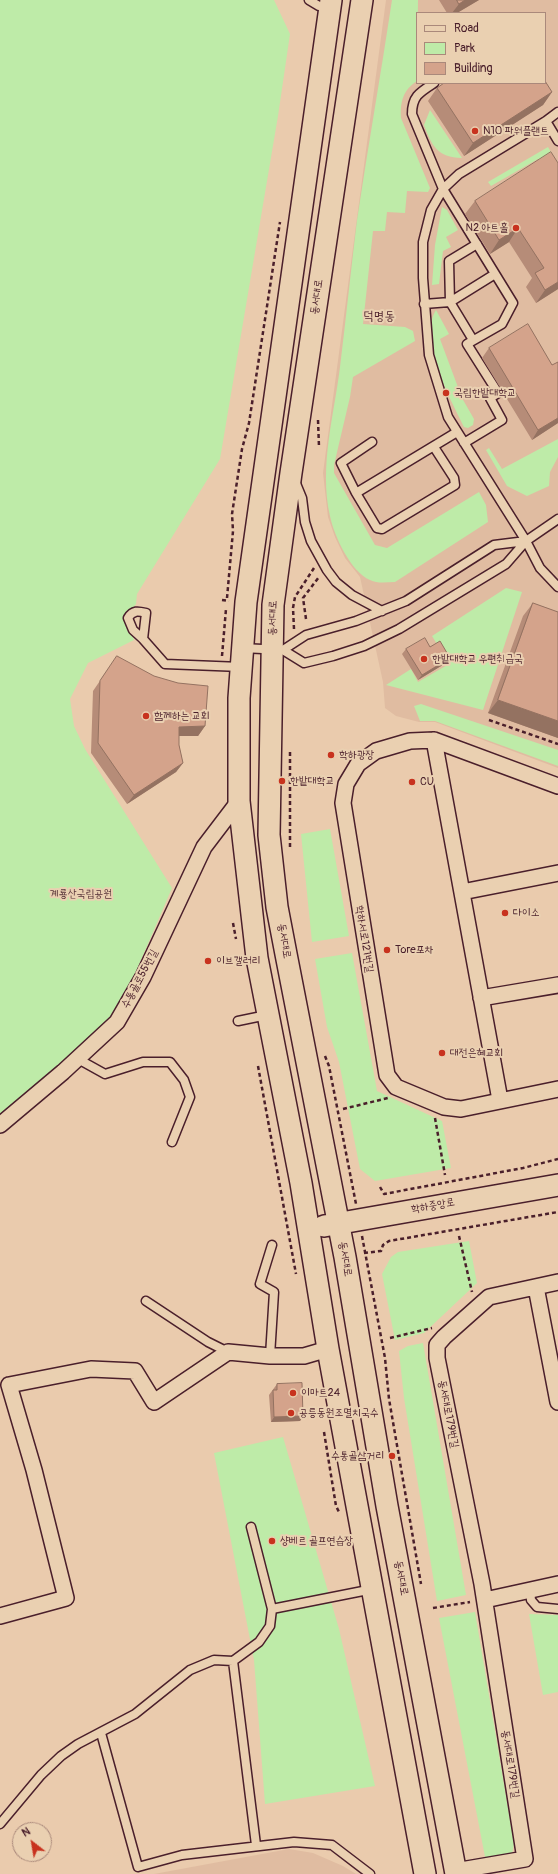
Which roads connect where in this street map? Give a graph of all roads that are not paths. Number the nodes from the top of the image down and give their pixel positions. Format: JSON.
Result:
{"nodes":[{"id":1,"x":309,"y":0,"type":"edge"},
{"id":2,"x":362,"y":0,"type":"edge"},
{"id":3,"x":330,"y":4,"type":"edge"},
{"id":4,"x":432,"y":84,"type":"edge"},
{"id":5,"x":558,"y":112,"type":"edge"},
{"id":6,"x":546,"y":121,"type":"junction"},
{"id":7,"x":558,"y":141,"type":"edge"},
{"id":8,"x":443,"y":189,"type":"junction"},
{"id":9,"x":477,"y":244,"type":"junction"},
{"id":10,"x":495,"y":274,"type":"junction"},
{"id":11,"x":450,"y":302,"type":"junction"},
{"id":12,"x":424,"y":304,"type":"junction"},
{"id":13,"x":474,"y":340,"type":"junction"},
{"id":14,"x":458,"y":432,"type":"junction"},
{"id":15,"x":372,"y":442,"type":"dead end"},
{"id":16,"x":464,"y":443,"type":"junction"},
{"id":17,"x":434,"y":447,"type":"junction"},
{"id":18,"x":291,"y":472,"type":"junction"},
{"id":19,"x":356,"y":493,"type":"junction"},
{"id":20,"x":558,"y":519,"type":"edge"},
{"id":21,"x":526,"y":541,"type":"junction"},
{"id":22,"x":558,"y":587,"type":"edge"},
{"id":23,"x":382,"y":611,"type":"junction"},
{"id":24,"x":143,"y":639,"type":"dead end"},
{"id":25,"x":278,"y":650,"type":"junction"},
{"id":26,"x":242,"y":658,"type":"junction"},
{"id":27,"x":434,"y":740,"type":"junction"},
{"id":28,"x":558,"y":786,"type":"edge"},
{"id":29,"x":239,"y":801,"type":"junction"},
{"id":30,"x":558,"y":874,"type":"edge"},
{"id":31,"x":462,"y":892,"type":"junction"},
{"id":32,"x":558,"y":985,"type":"edge"},
{"id":33,"x":481,"y":998,"type":"junction"},
{"id":34,"x":268,"y":1014,"type":"junction"},
{"id":35,"x":238,"y":1021,"type":"dead end"},
{"id":36,"x":78,"y":1059,"type":"junction"},
{"id":37,"x":558,"y":1089,"type":"edge"},
{"id":38,"x":500,"y":1100,"type":"junction"},
{"id":39,"x":0,"y":1125,"type":"edge"},
{"id":40,"x":172,"y":1142,"type":"dead end"},
{"id":41,"x":558,"y":1185,"type":"edge"},
{"id":42,"x":338,"y":1223,"type":"junction"},
{"id":43,"x":308,"y":1229,"type":"junction"},
{"id":44,"x":272,"y":1245,"type":"dead end"},
{"id":45,"x":558,"y":1282,"type":"edge"},
{"id":46,"x":536,"y":1287,"type":"junction"},
{"id":47,"x":146,"y":1301,"type":"dead end"},
{"id":48,"x":328,"y":1349,"type":"junction"},
{"id":49,"x":228,"y":1352,"type":"junction"},
{"id":50,"x":270,"y":1356,"type":"junction"},
{"id":51,"x":557,"y":1395,"type":"edge"},
{"id":52,"x":251,"y":1527,"type":"dead end"},
{"id":53,"x":558,"y":1584,"type":"edge"},
{"id":54,"x":373,"y":1589,"type":"junction"},
{"id":55,"x":530,"y":1591,"type":"junction"},
{"id":56,"x":478,"y":1601,"type":"junction"},
{"id":57,"x":558,"y":1609,"type":"edge"},
{"id":58,"x":272,"y":1610,"type":"junction"},
{"id":59,"x":0,"y":1616,"type":"edge"},
{"id":60,"x":233,"y":1661,"type":"junction"},
{"id":61,"x":101,"y":1734,"type":"junction"},
{"id":62,"x":0,"y":1824,"type":"edge"},
{"id":63,"x":256,"y":1845,"type":"junction"},
{"id":64,"x":455,"y":1872,"type":"edge"},
{"id":65,"x":370,"y":1874,"type":"edge"},
{"id":66,"x":426,"y":1874,"type":"edge"}],
"edges":[{"from":1,"to":3,"type":"lane"},
{"from":2,"to":18,"type":"street","name":"동서대로"},
{"from":3,"to":26,"type":"street"},
{"from":4,"to":8,"type":"lane"},
{"from":5,"to":6,"type":"lane"},
{"from":6,"to":7,"type":"lane"},
{"from":6,"to":8,"type":"lane"},
{"from":8,"to":9,"type":"lane"},
{"from":8,"to":12,"type":"lane"},
{"from":9,"to":10,"type":"lane"},
{"from":9,"to":11,"type":"lane"},
{"from":10,"to":11,"type":"lane"},
{"from":10,"to":13,"type":"lane"},
{"from":11,"to":12,"type":"lane"},
{"from":11,"to":13,"type":"lane"},
{"from":12,"to":14,"type":"lane"},
{"from":13,"to":16,"type":"lane"},
{"from":14,"to":16,"type":"lane"},
{"from":14,"to":17,"type":"lane"},
{"from":15,"to":19,"type":"lane"},
{"from":16,"to":21,"type":"lane"},
{"from":17,"to":19,"type":"lane"},
{"from":17,"to":19,"type":"lane"},
{"from":18,"to":23,"type":"lane"},
{"from":18,"to":25,"type":"street","name":"동서대로"},
{"from":20,"to":21,"type":"lane"},
{"from":21,"to":22,"type":"lane"},
{"from":21,"to":23,"type":"lane"},
{"from":21,"to":25,"type":"lane"},
{"from":23,"to":25,"type":"lane"},
{"from":24,"to":26,"type":"lane"},
{"from":25,"to":26,"type":"lane"},
{"from":25,"to":42,"type":"street","name":"동서대로"},
{"from":26,"to":29,"type":"street"},
{"from":27,"to":28,"type":"street","name":"학하서로121번길"},
{"from":27,"to":31,"type":"street"},
{"from":27,"to":38,"type":"street","name":"학하서로121번길"},
{"from":29,"to":34,"type":"street"},
{"from":29,"to":36,"type":"street","name":"수통골로55번길"},
{"from":30,"to":31,"type":"street"},
{"from":31,"to":33,"type":"street"},
{"from":32,"to":33,"type":"street"},
{"from":33,"to":38,"type":"street"},
{"from":34,"to":35,"type":"lane"},
{"from":34,"to":43,"type":"street"},
{"from":36,"to":39,"type":"street","name":"수통골로55번길"},
{"from":36,"to":40,"type":"lane"},
{"from":37,"to":38,"type":"street","name":"학하서로121번길"},
{"from":41,"to":42,"type":"street","name":"학하중앙로"},
{"from":42,"to":43,"type":"street","name":"학하중앙로"},
{"from":42,"to":64,"type":"street","name":"동서대로"},
{"from":43,"to":48,"type":"street"},
{"from":44,"to":50,"type":"lane"},
{"from":45,"to":46,"type":"street","name":"동서대로179번길"},
{"from":46,"to":51,"type":"street"},
{"from":46,"to":56,"type":"street","name":"동서대로179번길"},
{"from":47,"to":49,"type":"lane"},
{"from":48,"to":50,"type":"street"},
{"from":48,"to":54,"type":"street"},
{"from":49,"to":50,"type":"street"},
{"from":49,"to":59,"type":"street"},
{"from":52,"to":58,"type":"lane"},
{"from":53,"to":55,"type":"street"},
{"from":54,"to":58,"type":"lane"},
{"from":54,"to":66,"type":"street"},
{"from":55,"to":56,"type":"street"},
{"from":55,"to":57,"type":"lane"},
{"from":56,"to":64,"type":"street","name":"동서대로179번길"},
{"from":58,"to":60,"type":"lane"},
{"from":60,"to":61,"type":"lane"},
{"from":60,"to":63,"type":"lane"},
{"from":61,"to":62,"type":"lane"},
{"from":61,"to":63,"type":"lane"},
{"from":63,"to":65,"type":"lane"}]}
